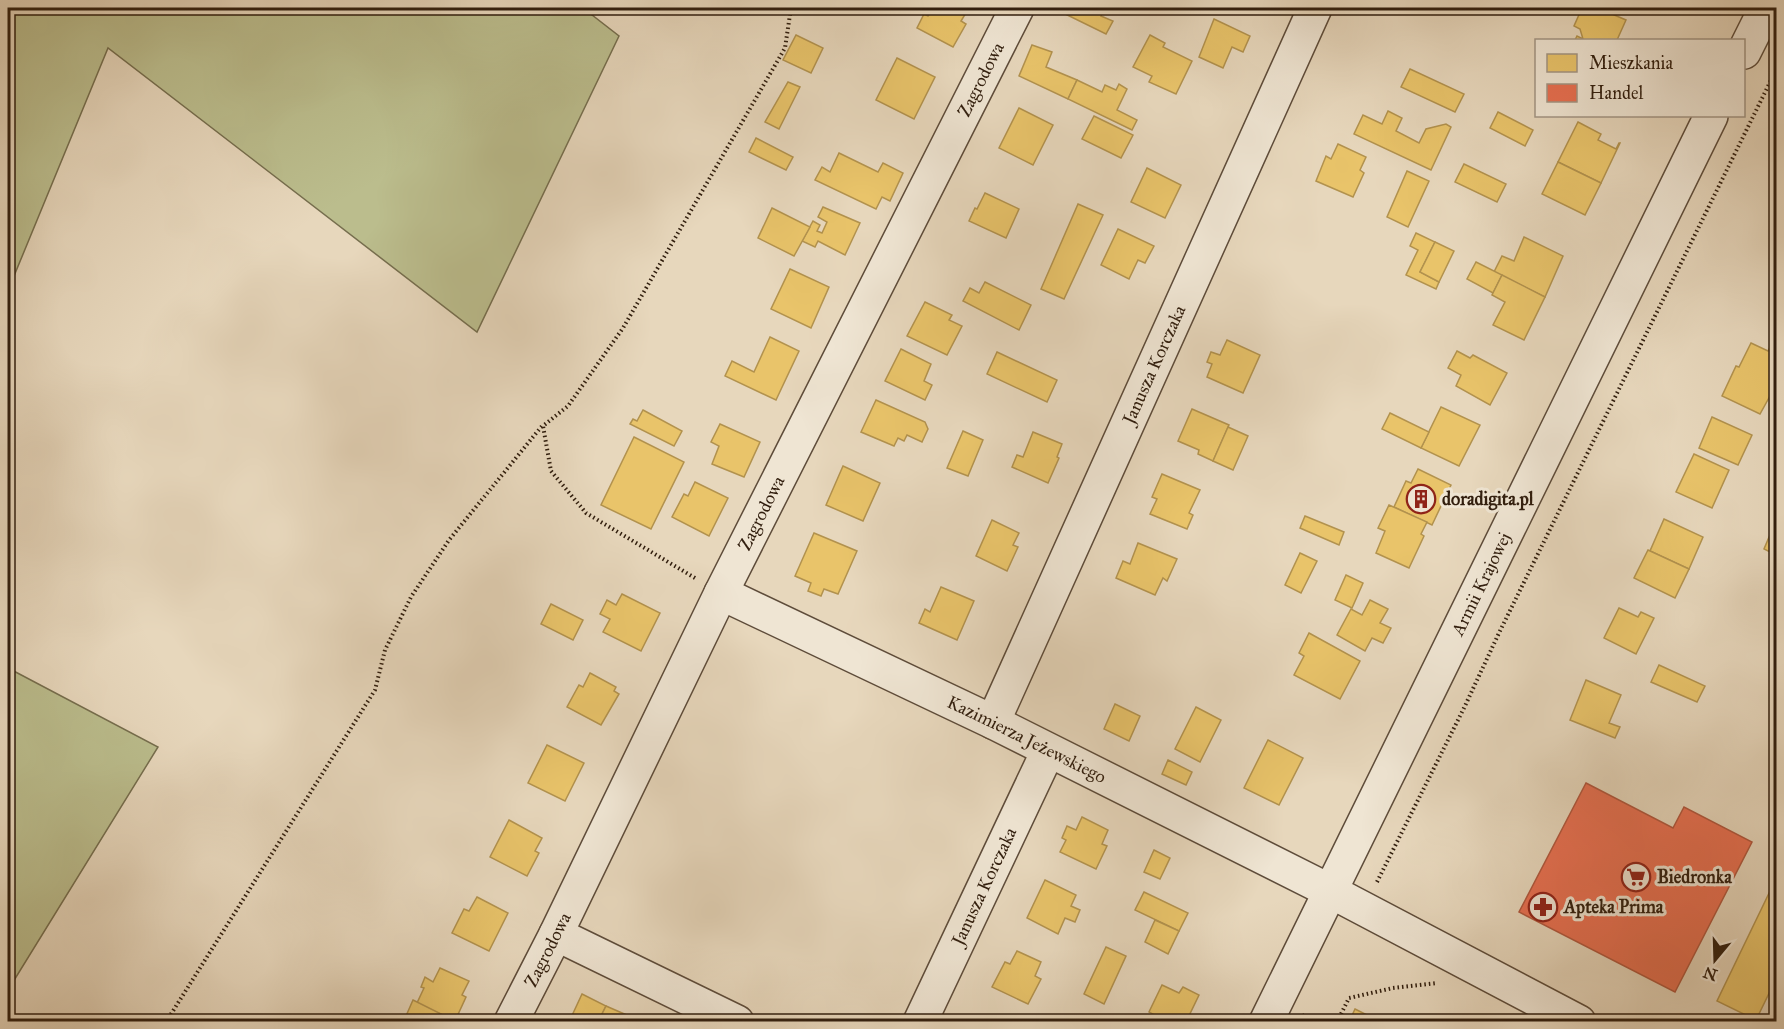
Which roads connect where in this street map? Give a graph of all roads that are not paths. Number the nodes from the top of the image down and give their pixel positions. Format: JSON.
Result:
{"nodes":[{"id":1,"x":1017,"y":8,"type":"edge"},
{"id":2,"x":1315,"y":8,"type":"edge"},
{"id":3,"x":1768,"y":14,"type":"edge"},
{"id":4,"x":1745,"y":49,"type":"edge"},
{"id":5,"x":1712,"y":117,"type":"edge"},
{"id":6,"x":721,"y":593,"type":"junction"},
{"id":7,"x":993,"y":722,"type":"junction"},
{"id":8,"x":1048,"y":751,"type":"junction"},
{"id":9,"x":1330,"y":891,"type":"junction"},
{"id":10,"x":556,"y":934,"type":"junction"},
{"id":11,"x":511,"y":1022,"type":"edge"},
{"id":12,"x":737,"y":1022,"type":"edge"},
{"id":13,"x":920,"y":1022,"type":"edge"},
{"id":14,"x":1266,"y":1022,"type":"edge"},
{"id":15,"x":1579,"y":1022,"type":"edge"}],
"edges":[{"from":1,"to":6,"type":"street","name":"Zagrodowa"},
{"from":2,"to":7,"type":"street","name":"Janusza Korczaka"},
{"from":3,"to":4,"type":"street"},
{"from":5,"to":9,"type":"street","name":"Armii Krajowej"},
{"from":6,"to":7,"type":"street","name":"Kazimierza Jeżewskiego"},
{"from":6,"to":10,"type":"street","name":"Zagrodowa"},
{"from":7,"to":8,"type":"street","name":"Kazimierza Jeżewskiego"},
{"from":8,"to":9,"type":"street","name":"Kazimierza Jeżewskiego"},
{"from":8,"to":13,"type":"street","name":"Janusza Korczaka"},
{"from":9,"to":14,"type":"street","name":"Armii Krajowej"},
{"from":9,"to":15,"type":"street","name":"Kazimierza Jeżewskiego"},
{"from":10,"to":11,"type":"street","name":"Zagrodowa"},
{"from":10,"to":12,"type":"street"}]}
